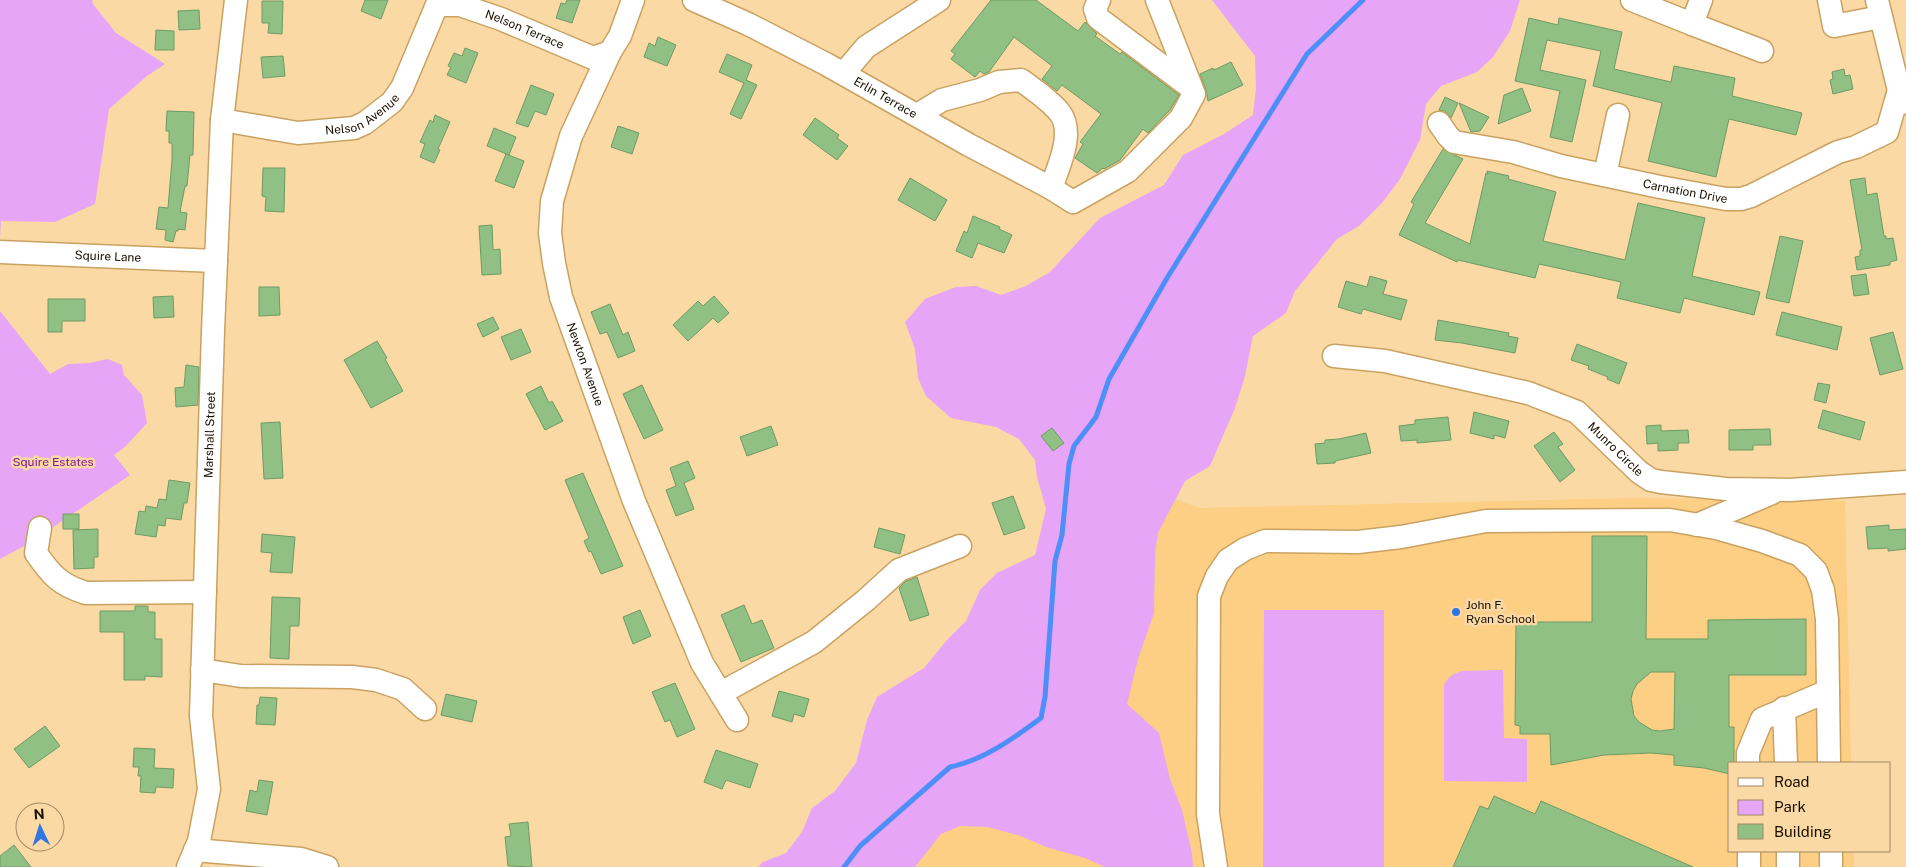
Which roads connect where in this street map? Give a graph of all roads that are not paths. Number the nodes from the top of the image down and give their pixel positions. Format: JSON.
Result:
{"nodes":[{"id":1,"x":236,"y":0,"type":"edge"},
{"id":2,"x":633,"y":0,"type":"edge"},
{"id":3,"x":694,"y":0,"type":"edge"},
{"id":4,"x":939,"y":0,"type":"edge"},
{"id":5,"x":1099,"y":0,"type":"edge"},
{"id":6,"x":1156,"y":0,"type":"edge"},
{"id":7,"x":1632,"y":0,"type":"edge"},
{"id":8,"x":1701,"y":0,"type":"edge"},
{"id":9,"x":1829,"y":0,"type":"edge"},
{"id":10,"x":438,"y":3,"type":"edge"},
{"id":11,"x":1879,"y":9,"type":"edge"},
{"id":12,"x":1692,"y":24,"type":"junction"},
{"id":13,"x":1762,"y":51,"type":"dead end"},
{"id":14,"x":610,"y":52,"type":"junction"},
{"id":15,"x":844,"y":74,"type":"junction"},
{"id":16,"x":1190,"y":87,"type":"junction"},
{"id":17,"x":1902,"y":91,"type":"edge"},
{"id":18,"x":919,"y":114,"type":"junction"},
{"id":19,"x":1618,"y":114,"type":"dead end"},
{"id":20,"x":1906,"y":119,"type":"edge"},
{"id":21,"x":222,"y":120,"type":"junction"},
{"id":22,"x":1439,"y":124,"type":"dead end"},
{"id":23,"x":1605,"y":175,"type":"junction"},
{"id":24,"x":1051,"y":188,"type":"junction"},
{"id":25,"x":0,"y":252,"type":"edge"},
{"id":26,"x":216,"y":261,"type":"junction"},
{"id":27,"x":1334,"y":356,"type":"dead end"},
{"id":28,"x":1906,"y":482,"type":"edge"},
{"id":29,"x":1781,"y":490,"type":"junction"},
{"id":30,"x":1697,"y":525,"type":"junction"},
{"id":31,"x":40,"y":528,"type":"dead end"},
{"id":32,"x":960,"y":546,"type":"dead end"},
{"id":33,"x":205,"y":592,"type":"junction"},
{"id":34,"x":202,"y":670,"type":"junction"},
{"id":35,"x":1828,"y":691,"type":"junction"},
{"id":36,"x":721,"y":693,"type":"junction"},
{"id":37,"x":1784,"y":708,"type":"junction"},
{"id":38,"x":425,"y":709,"type":"dead end"},
{"id":39,"x":736,"y":720,"type":"dead end"},
{"id":40,"x":1748,"y":762,"type":"edge"},
{"id":41,"x":1786,"y":762,"type":"edge"},
{"id":42,"x":1829,"y":762,"type":"edge"},
{"id":43,"x":1749,"y":852,"type":"edge"},
{"id":44,"x":1788,"y":852,"type":"edge"},
{"id":45,"x":1830,"y":852,"type":"edge"},
{"id":46,"x":191,"y":858,"type":"edge"},
{"id":47,"x":327,"y":867,"type":"edge"},
{"id":48,"x":1216,"y":867,"type":"edge"},
{"id":49,"x":1749,"y":867,"type":"edge"},
{"id":50,"x":1788,"y":867,"type":"edge"},
{"id":51,"x":1831,"y":867,"type":"edge"}],
"edges":[{"from":1,"to":21,"type":"street","name":"Marshall Street"},
{"from":2,"to":14,"type":"street","name":"Newton Avenue"},
{"from":3,"to":15,"type":"street","name":"Erlin Terrace"},
{"from":4,"to":15,"type":"street"},
{"from":5,"to":16,"type":"street"},
{"from":6,"to":16,"type":"street"},
{"from":7,"to":12,"type":"street"},
{"from":8,"to":12,"type":"street"},
{"from":9,"to":11,"type":"street"},
{"from":10,"to":14,"type":"street","name":"Nelson Terrace"},
{"from":10,"to":21,"type":"street","name":"Nelson Avenue"},
{"from":11,"to":17,"type":"street"},
{"from":12,"to":13,"type":"street"},
{"from":14,"to":36,"type":"street","name":"Newton Avenue"},
{"from":15,"to":18,"type":"street","name":"Erlin Terrace"},
{"from":16,"to":24,"type":"street","name":"Erlin Terrace"},
{"from":17,"to":20,"type":"street"},
{"from":17,"to":23,"type":"street","name":"Carnation Drive"},
{"from":18,"to":24,"type":"street","name":"Erlin Terrace"},
{"from":18,"to":24,"type":"street"},
{"from":19,"to":23,"type":"street"},
{"from":21,"to":26,"type":"street","name":"Marshall Street"},
{"from":22,"to":23,"type":"street","name":"Carnation Drive"},
{"from":25,"to":26,"type":"street","name":"Squire Lane"},
{"from":26,"to":33,"type":"street","name":"Marshall Street"},
{"from":27,"to":29,"type":"street","name":"Munro Circle"},
{"from":28,"to":29,"type":"street","name":"Munro Circle"},
{"from":29,"to":30,"type":"street"},
{"from":30,"to":35,"type":"street"},
{"from":30,"to":48,"type":"street"},
{"from":31,"to":33,"type":"street"},
{"from":32,"to":36,"type":"street"},
{"from":33,"to":34,"type":"street","name":"Marshall Street"},
{"from":34,"to":38,"type":"street"},
{"from":34,"to":46,"type":"street","name":"Marshall Street"},
{"from":35,"to":37,"type":"street"},
{"from":35,"to":42,"type":"street"},
{"from":36,"to":39,"type":"street","name":"Newton Avenue"},
{"from":37,"to":40,"type":"street"},
{"from":37,"to":41,"type":"street"},
{"from":43,"to":49,"type":"street"},
{"from":44,"to":50,"type":"street"},
{"from":45,"to":51,"type":"street"},
{"from":46,"to":47,"type":"street"}]}
